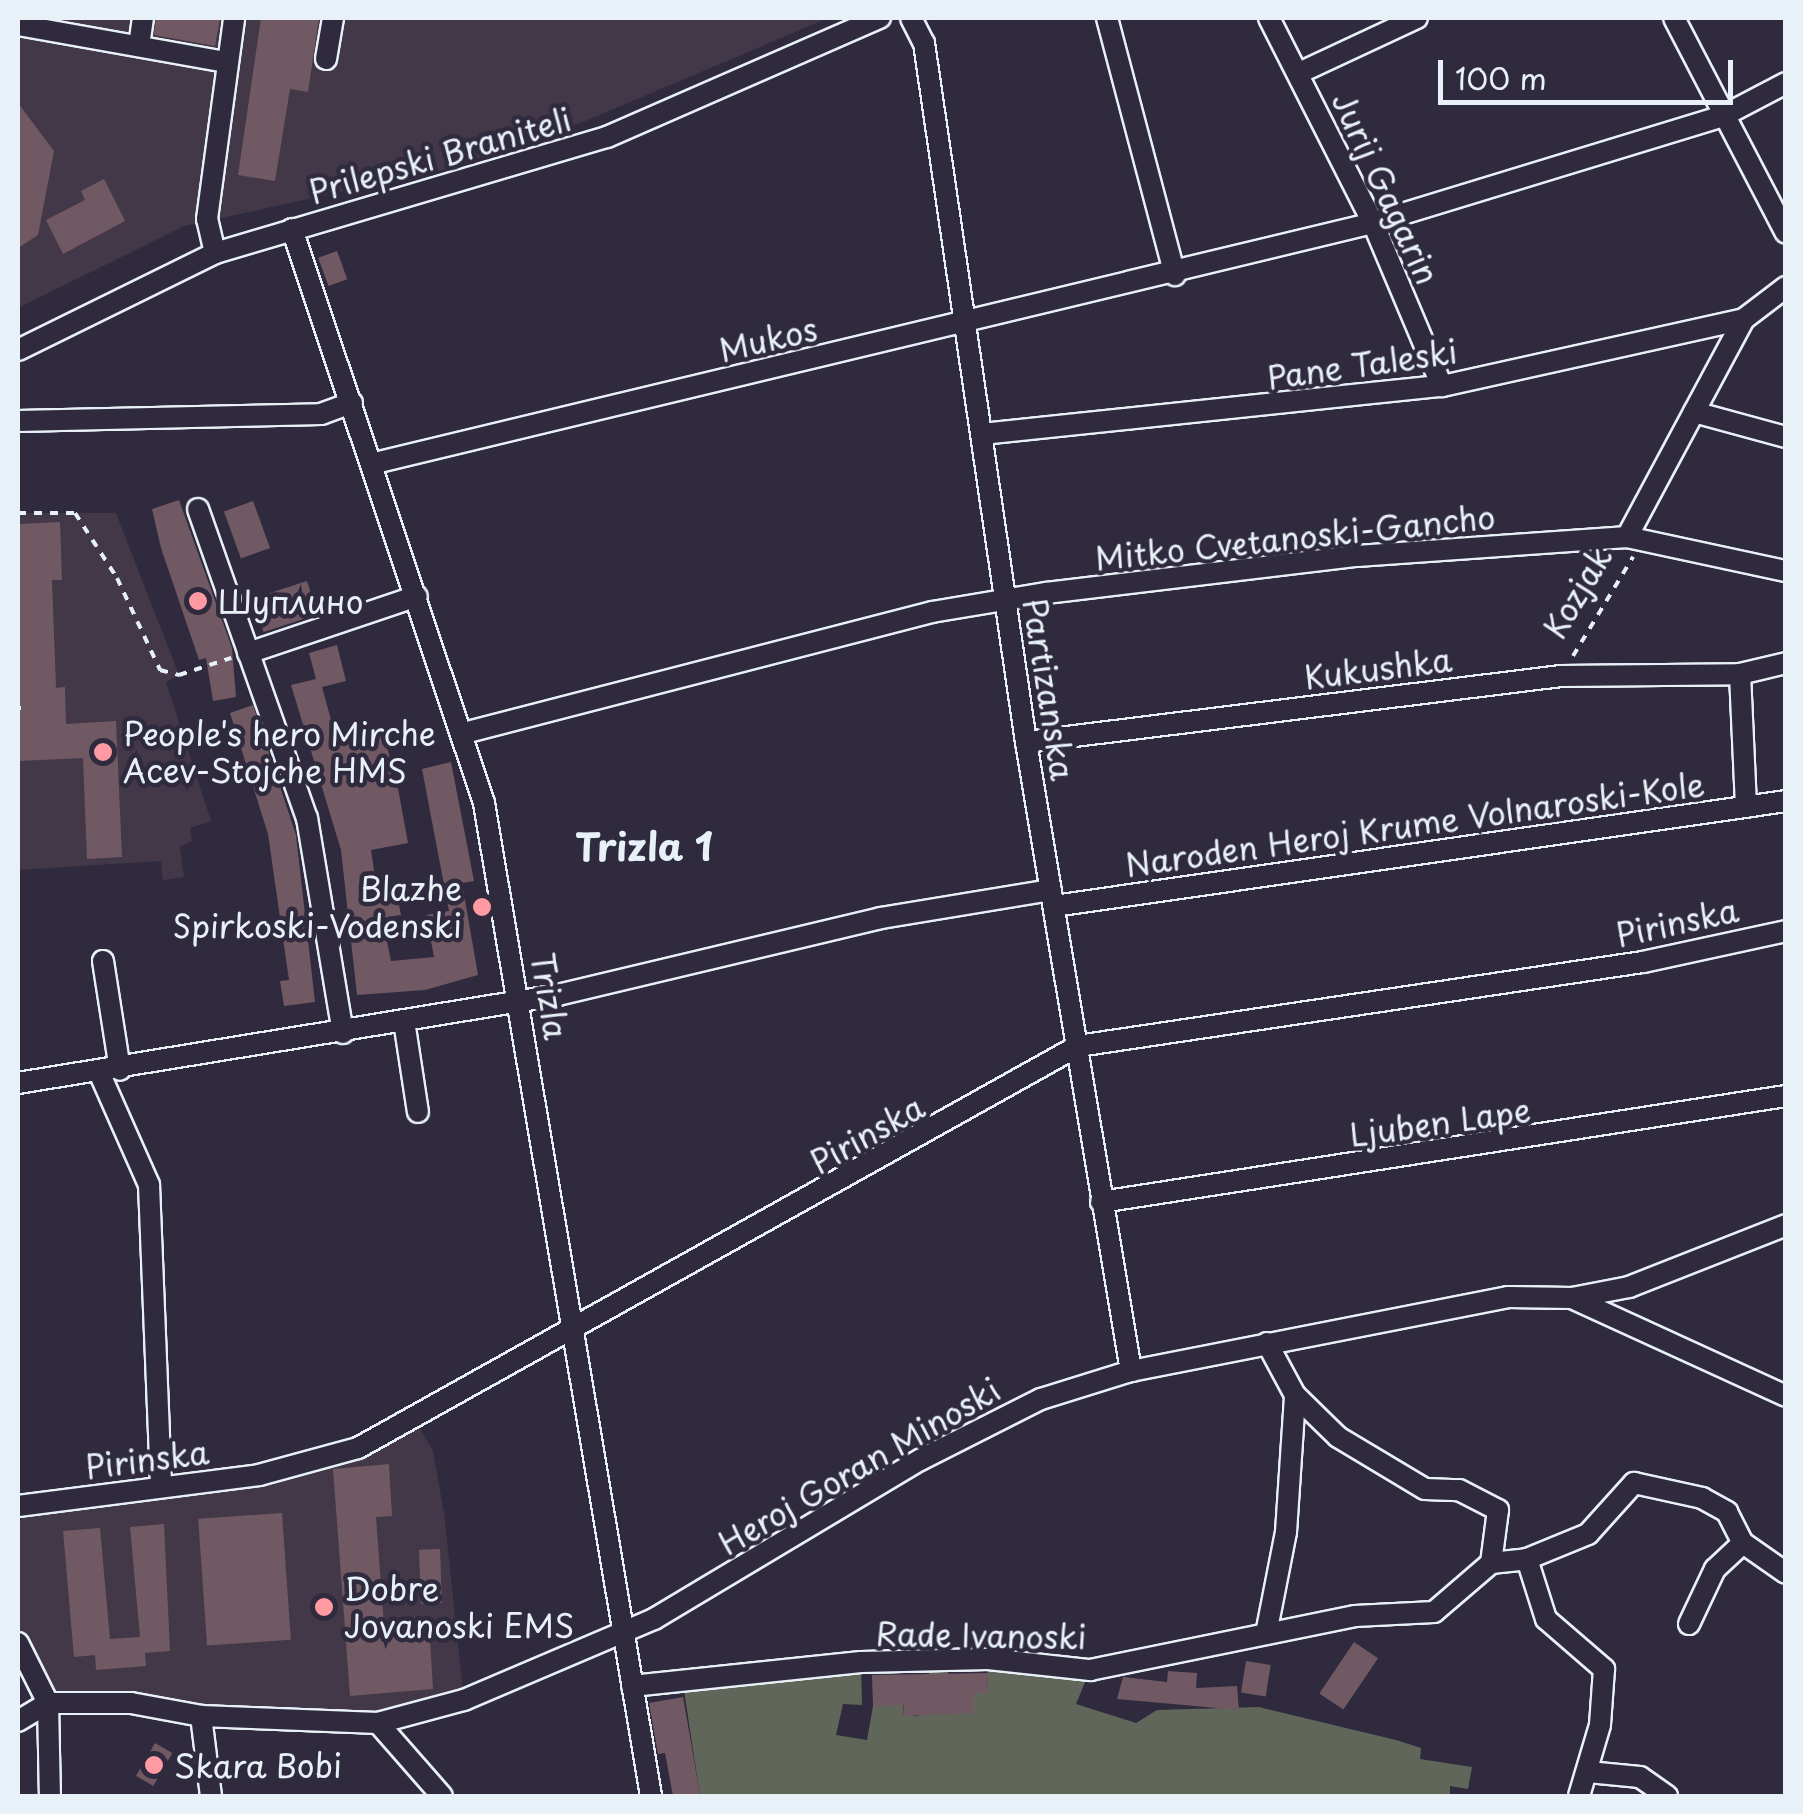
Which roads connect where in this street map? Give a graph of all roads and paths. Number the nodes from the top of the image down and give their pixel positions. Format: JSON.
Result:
{"nodes":[{"id":1,"x":143,"y":18,"type":"edge"},
{"id":2,"x":234,"y":18,"type":"edge"},
{"id":3,"x":333,"y":18,"type":"edge"},
{"id":4,"x":880,"y":18,"type":"edge"},
{"id":5,"x":911,"y":18,"type":"edge"},
{"id":6,"x":1107,"y":18,"type":"edge"},
{"id":7,"x":1270,"y":18,"type":"edge"},
{"id":8,"x":1416,"y":18,"type":"edge"},
{"id":9,"x":1674,"y":18,"type":"edge"},
{"id":10,"x":18,"y":25,"type":"edge"},
{"id":11,"x":64,"y":25,"type":"edge"},
{"id":12,"x":139,"y":46,"type":"junction"},
{"id":13,"x":326,"y":58,"type":"dead end"},
{"id":14,"x":226,"y":62,"type":"junction"},
{"id":15,"x":1299,"y":73,"type":"junction"},
{"id":16,"x":1786,"y":83,"type":"edge"},
{"id":17,"x":1723,"y":116,"type":"junction"},
{"id":18,"x":1374,"y":223,"type":"junction"},
{"id":19,"x":292,"y":230,"type":"junction"},
{"id":20,"x":1786,"y":233,"type":"edge"},
{"id":21,"x":215,"y":253,"type":"junction"},
{"id":22,"x":1175,"y":276,"type":"junction"},
{"id":23,"x":1783,"y":293,"type":"edge"},
{"id":24,"x":1744,"y":319,"type":"junction"},
{"id":25,"x":963,"y":323,"type":"junction"},
{"id":26,"x":18,"y":350,"type":"edge"},
{"id":27,"x":1442,"y":386,"type":"junction"},
{"id":28,"x":352,"y":403,"type":"junction"},
{"id":29,"x":1694,"y":412,"type":"junction"},
{"id":30,"x":18,"y":421,"type":"edge"},
{"id":31,"x":982,"y":434,"type":"junction"},
{"id":32,"x":1786,"y":437,"type":"edge"},
{"id":33,"x":375,"y":463,"type":"junction"},
{"id":34,"x":198,"y":509,"type":"dead end"},
{"id":35,"x":18,"y":513,"type":"edge"},
{"id":36,"x":1635,"y":538,"type":"junction"},
{"id":37,"x":1786,"y":572,"type":"edge"},
{"id":38,"x":417,"y":596,"type":"junction"},
{"id":39,"x":1004,"y":599,"type":"junction"},
{"id":40,"x":248,"y":652,"type":"junction"},
{"id":41,"x":1786,"y":664,"type":"edge"},
{"id":42,"x":1740,"y":674,"type":"junction"},
{"id":43,"x":1562,"y":676,"type":"junction"},
{"id":44,"x":464,"y":733,"type":"junction"},
{"id":45,"x":1026,"y":742,"type":"junction"},
{"id":46,"x":1786,"y":801,"type":"edge"},
{"id":47,"x":1746,"y":807,"type":"junction"},
{"id":48,"x":1052,"y":898,"type":"junction"},
{"id":49,"x":1786,"y":931,"type":"edge"},
{"id":50,"x":102,"y":961,"type":"dead end"},
{"id":51,"x":520,"y":1002,"type":"junction"},
{"id":52,"x":404,"y":1021,"type":"junction"},
{"id":53,"x":343,"y":1033,"type":"junction"},
{"id":54,"x":1078,"y":1046,"type":"junction"},
{"id":55,"x":109,"y":1071,"type":"junction"},
{"id":56,"x":18,"y":1084,"type":"edge"},
{"id":57,"x":1786,"y":1096,"type":"edge"},
{"id":58,"x":418,"y":1112,"type":"dead end"},
{"id":59,"x":1101,"y":1202,"type":"junction"},
{"id":60,"x":1782,"y":1229,"type":"edge"},
{"id":61,"x":1572,"y":1298,"type":"junction"},
{"id":62,"x":573,"y":1332,"type":"junction"},
{"id":63,"x":1267,"y":1343,"type":"junction"},
{"id":64,"x":1131,"y":1371,"type":"junction"},
{"id":65,"x":1294,"y":1394,"type":"junction"},
{"id":66,"x":1786,"y":1396,"type":"edge"},
{"id":67,"x":161,"y":1485,"type":"junction"},
{"id":68,"x":18,"y":1506,"type":"edge"},
{"id":69,"x":1743,"y":1543,"type":"junction"},
{"id":70,"x":1527,"y":1559,"type":"junction"},
{"id":71,"x":1491,"y":1564,"type":"junction"},
{"id":72,"x":1786,"y":1573,"type":"edge"},
{"id":73,"x":1689,"y":1624,"type":"dead end"},
{"id":74,"x":624,"y":1630,"type":"junction"},
{"id":75,"x":1266,"y":1634,"type":"junction"},
{"id":76,"x":18,"y":1643,"type":"edge"},
{"id":77,"x":632,"y":1686,"type":"junction"},
{"id":78,"x":48,"y":1702,"type":"junction"},
{"id":79,"x":201,"y":1716,"type":"junction"},
{"id":80,"x":18,"y":1720,"type":"edge"},
{"id":81,"x":378,"y":1723,"type":"junction"},
{"id":82,"x":1588,"y":1772,"type":"junction"},
{"id":83,"x":50,"y":1796,"type":"edge"},
{"id":84,"x":210,"y":1796,"type":"edge"},
{"id":85,"x":442,"y":1796,"type":"edge"},
{"id":86,"x":650,"y":1796,"type":"edge"},
{"id":87,"x":1578,"y":1796,"type":"edge"},
{"id":88,"x":1666,"y":1796,"type":"edge"}],
"edges":[{"from":1,"to":12,"type":"street"},
{"from":2,"to":14,"type":"street"},
{"from":3,"to":13,"type":"street"},
{"from":4,"to":19,"type":"street","name":"Prilepski Braniteli"},
{"from":5,"to":25,"type":"street","name":"Partizanska"},
{"from":6,"to":22,"type":"street"},
{"from":7,"to":15,"type":"street","name":"Jurij Gagarin"},
{"from":8,"to":15,"type":"street"},
{"from":9,"to":17,"type":"street"},
{"from":10,"to":11,"type":"street"},
{"from":11,"to":12,"type":"street"},
{"from":12,"to":14,"type":"street"},
{"from":14,"to":21,"type":"street"},
{"from":15,"to":18,"type":"street","name":"Jurij Gagarin"},
{"from":16,"to":17,"type":"street","name":"Mukos"},
{"from":17,"to":18,"type":"street","name":"Mukos"},
{"from":17,"to":20,"type":"street"},
{"from":18,"to":22,"type":"street","name":"Mukos"},
{"from":18,"to":27,"type":"street","name":"Jurij Gagarin"},
{"from":19,"to":21,"type":"street","name":"Prilepski Braniteli"},
{"from":19,"to":28,"type":"street","name":"Trizla"},
{"from":21,"to":26,"type":"street","name":"Prilepski Braniteli"},
{"from":22,"to":25,"type":"street","name":"Mukos"},
{"from":23,"to":24,"type":"street","name":"Kozjak"},
{"from":24,"to":27,"type":"street","name":"Pane Taleski"},
{"from":24,"to":29,"type":"street","name":"Kozjak"},
{"from":25,"to":31,"type":"street","name":"Partizanska"},
{"from":25,"to":33,"type":"street","name":"Mukos"},
{"from":27,"to":31,"type":"street","name":"Pane Taleski"},
{"from":28,"to":30,"type":"street"},
{"from":28,"to":33,"type":"street","name":"Trizla"},
{"from":29,"to":32,"type":"street"},
{"from":29,"to":36,"type":"street","name":"Kozjak"},
{"from":31,"to":39,"type":"street","name":"Partizanska"},
{"from":33,"to":38,"type":"street","name":"Trizla"},
{"from":34,"to":40,"type":"street"},
{"from":35,"to":40,"type":"path"},
{"from":36,"to":37,"type":"street","name":"Mitko Cvetanoski-Gancho"},
{"from":36,"to":39,"type":"street","name":"Mitko Cvetanoski-Gancho"},
{"from":36,"to":43,"type":"path","name":"Kozjak"},
{"from":38,"to":40,"type":"street"},
{"from":38,"to":44,"type":"street","name":"Trizla"},
{"from":39,"to":44,"type":"street","name":"Mitko Cvetanoski-Gancho"},
{"from":39,"to":45,"type":"street","name":"Partizanska"},
{"from":40,"to":53,"type":"street"},
{"from":41,"to":42,"type":"street","name":"Kukushka"},
{"from":42,"to":43,"type":"street","name":"Kukushka"},
{"from":42,"to":47,"type":"street"},
{"from":43,"to":45,"type":"street","name":"Kukushka"},
{"from":44,"to":51,"type":"street","name":"Trizla"},
{"from":45,"to":48,"type":"street","name":"Partizanska"},
{"from":46,"to":47,"type":"street","name":"Naroden Heroj Krume Volnaroski-Kole"},
{"from":47,"to":48,"type":"street","name":"Naroden Heroj Krume Volnaroski-Kole"},
{"from":48,"to":51,"type":"street","name":"Naroden Heroj Krume Volnaroski-Kole"},
{"from":48,"to":54,"type":"street","name":"Partizanska"},
{"from":49,"to":54,"type":"street","name":"Pirinska"},
{"from":50,"to":55,"type":"street"},
{"from":51,"to":52,"type":"street","name":"Naroden Heroj Krume Volnaroski-Kole"},
{"from":51,"to":62,"type":"street","name":"Trizla"},
{"from":52,"to":53,"type":"street","name":"Naroden Heroj Krume Volnaroski-Kole"},
{"from":52,"to":58,"type":"street"},
{"from":53,"to":55,"type":"street","name":"Naroden Heroj Krume Volnaroski-Kole"},
{"from":54,"to":59,"type":"street","name":"Partizanska"},
{"from":54,"to":62,"type":"street","name":"Pirinska"},
{"from":55,"to":56,"type":"street","name":"Naroden Heroj Krume Volnaroski-Kole"},
{"from":55,"to":67,"type":"street"},
{"from":57,"to":59,"type":"street","name":"Ljuben Lape"},
{"from":59,"to":64,"type":"street","name":"Partizanska"},
{"from":60,"to":61,"type":"street"},
{"from":61,"to":63,"type":"street","name":"Heroj Goran Minoski"},
{"from":61,"to":66,"type":"street"},
{"from":62,"to":67,"type":"street","name":"Pirinska"},
{"from":62,"to":74,"type":"street","name":"Trizla"},
{"from":63,"to":64,"type":"street","name":"Heroj Goran Minoski"},
{"from":63,"to":65,"type":"street"},
{"from":64,"to":74,"type":"street","name":"Heroj Goran Minoski"},
{"from":65,"to":71,"type":"street"},
{"from":65,"to":75,"type":"street"},
{"from":67,"to":68,"type":"street","name":"Pirinska"},
{"from":69,"to":70,"type":"street"},
{"from":69,"to":72,"type":"street"},
{"from":69,"to":73,"type":"street"},
{"from":70,"to":71,"type":"street"},
{"from":70,"to":82,"type":"street"},
{"from":71,"to":75,"type":"street","name":"Rade Ivanoski"},
{"from":74,"to":77,"type":"street","name":"Trizla"},
{"from":74,"to":81,"type":"street","name":"Heroj Goran Minoski"},
{"from":75,"to":77,"type":"street","name":"Rade Ivanoski"},
{"from":76,"to":78,"type":"street"},
{"from":77,"to":86,"type":"street","name":"Trizla"},
{"from":78,"to":79,"type":"street","name":"Heroj Goran Minoski"},
{"from":78,"to":80,"type":"street"},
{"from":78,"to":83,"type":"street"},
{"from":79,"to":81,"type":"street","name":"Heroj Goran Minoski"},
{"from":79,"to":84,"type":"street"},
{"from":81,"to":85,"type":"street"},
{"from":82,"to":87,"type":"street"},
{"from":82,"to":88,"type":"street"}]}
